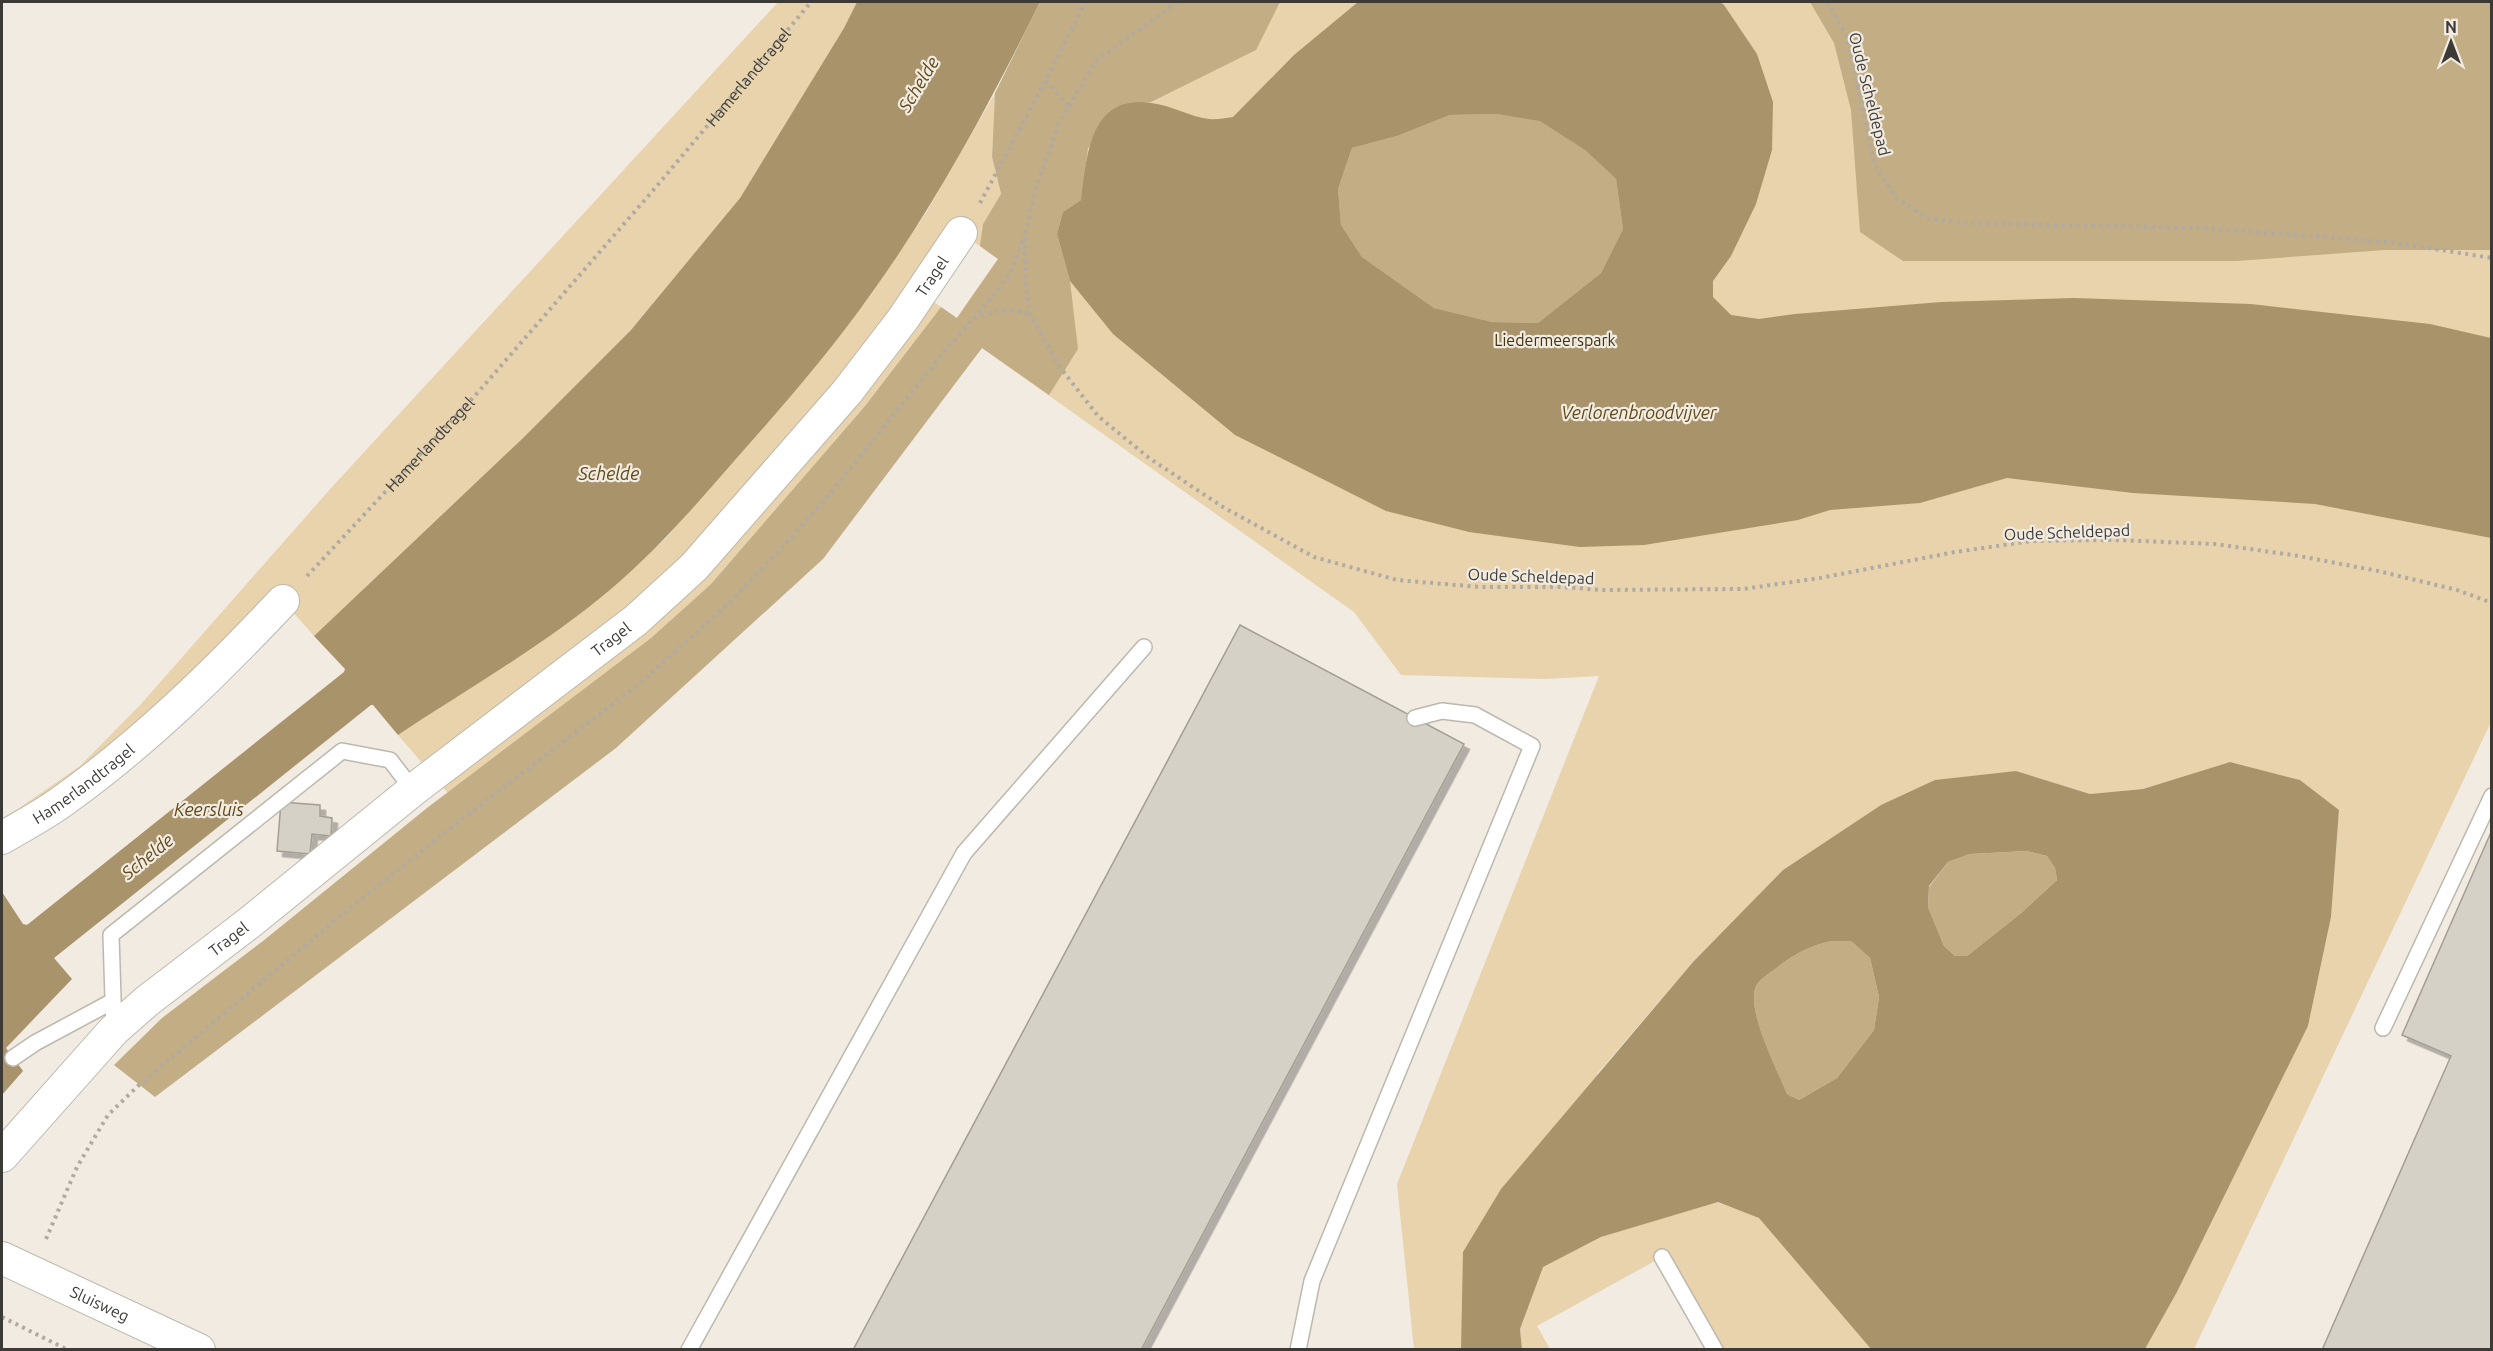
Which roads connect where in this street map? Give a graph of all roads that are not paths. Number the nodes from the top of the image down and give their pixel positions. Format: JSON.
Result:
{"nodes":[{"id":1,"x":961,"y":233,"type":"road end"},
{"id":2,"x":283,"y":601,"type":"road end"},
{"id":3,"x":1144,"y":647,"type":"dead end"},
{"id":4,"x":1415,"y":718,"type":"dead end"},
{"id":5,"x":413,"y":790,"type":"junction"},
{"id":6,"x":2492,"y":796,"type":"edge"},
{"id":7,"x":2,"y":838,"type":"edge"},
{"id":8,"x":114,"y":1016,"type":"junction"},
{"id":9,"x":2384,"y":1028,"type":"dead end"},
{"id":10,"x":13,"y":1058,"type":"dead end"},
{"id":11,"x":2,"y":1156,"type":"edge"},
{"id":12,"x":1662,"y":1257,"type":"dead end"},
{"id":13,"x":2,"y":1258,"type":"edge"},
{"id":14,"x":199,"y":1350,"type":"edge"},
{"id":15,"x":689,"y":1350,"type":"edge"},
{"id":16,"x":1298,"y":1350,"type":"edge"},
{"id":17,"x":1715,"y":1350,"type":"edge"}],
"edges":[{"from":1,"to":5,"type":"street","name":"Tragel"},
{"from":2,"to":7,"type":"street","name":"Hamerlandtragel"},
{"from":3,"to":15,"type":"lane"},
{"from":4,"to":16,"type":"lane"},
{"from":5,"to":8,"type":"street","name":"Tragel"},
{"from":5,"to":8,"type":"lane"},
{"from":6,"to":9,"type":"lane"},
{"from":8,"to":10,"type":"lane"},
{"from":8,"to":11,"type":"street","name":"Tragel"},
{"from":12,"to":17,"type":"lane"},
{"from":13,"to":14,"type":"street","name":"Sluisweg"}]}
